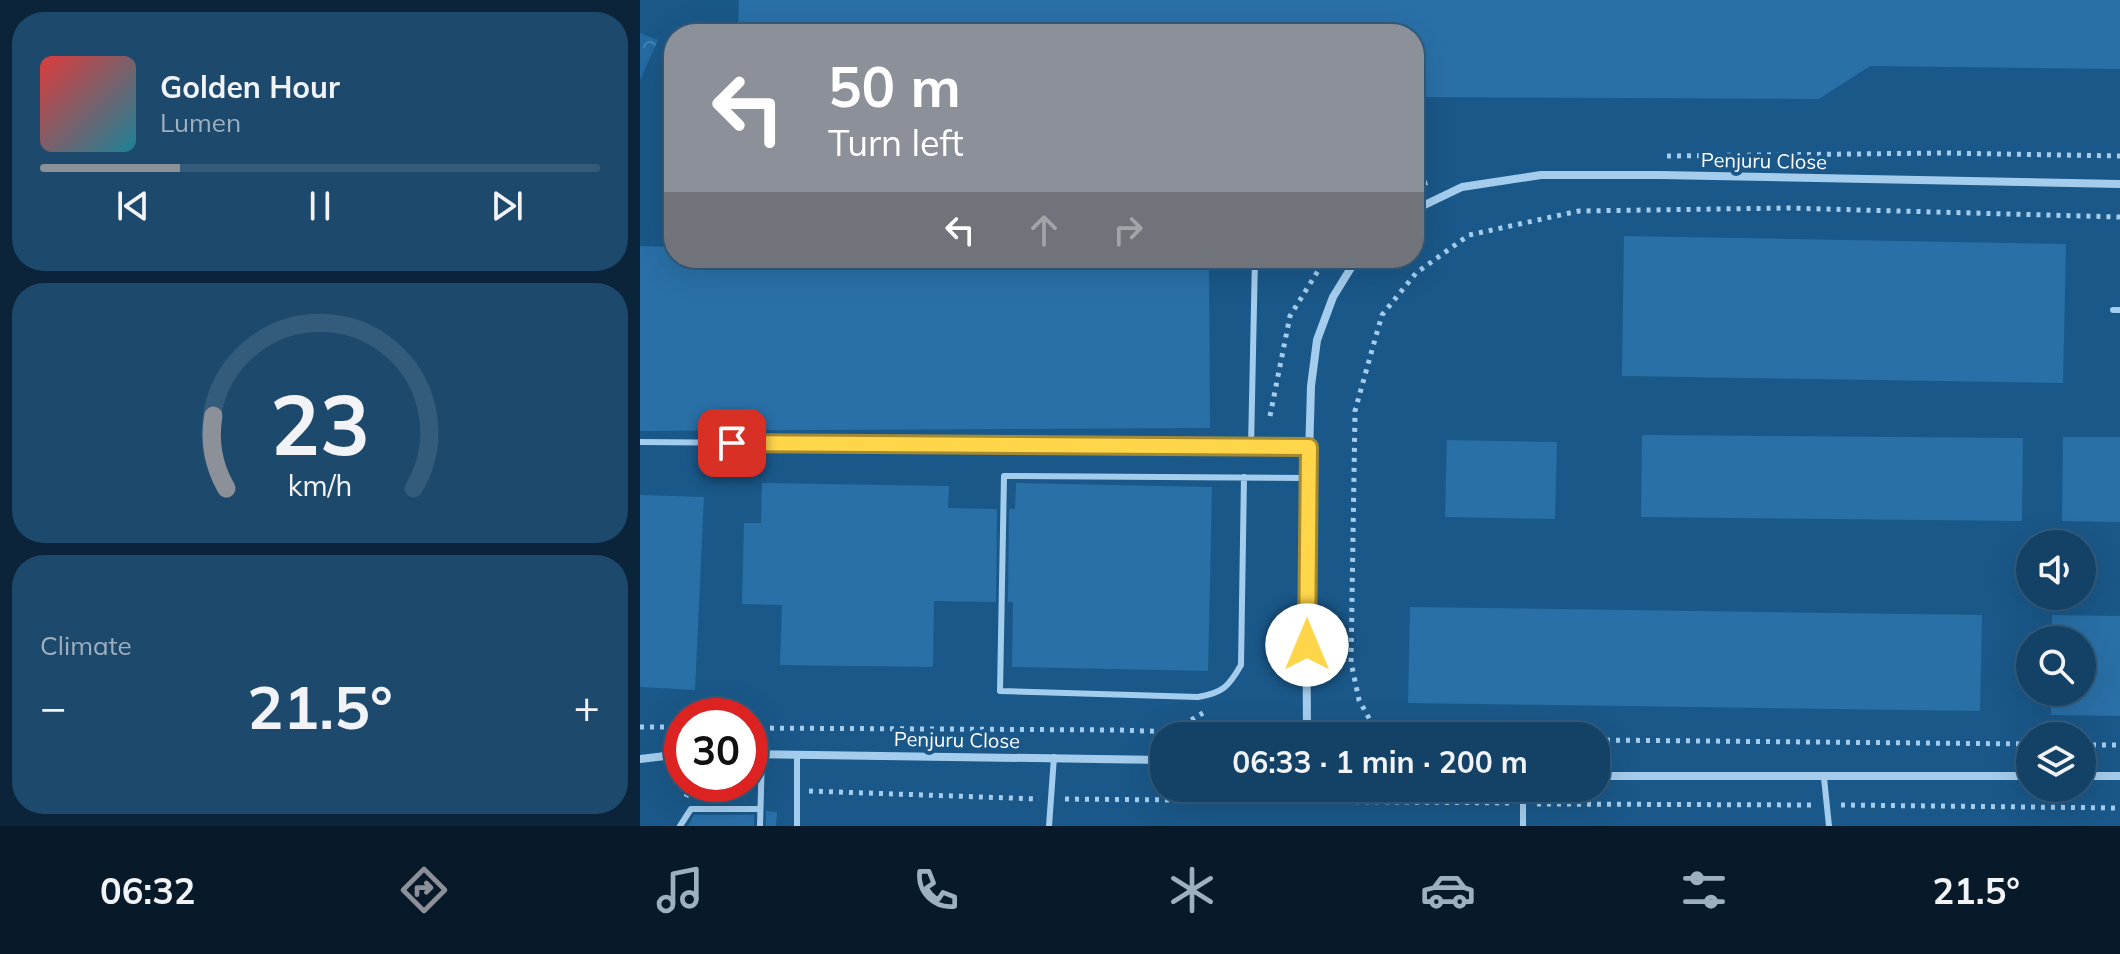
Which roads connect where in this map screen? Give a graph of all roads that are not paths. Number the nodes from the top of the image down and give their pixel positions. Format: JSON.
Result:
{"nodes":[{"id":1,"x":2120,"y":184,"type":"edge"},
{"id":2,"x":1424,"y":205,"type":"edge"},
{"id":3,"x":1255,"y":268,"type":"edge"},
{"id":4,"x":1351,"y":268,"type":"edge"},
{"id":5,"x":640,"y":442,"type":"edge"},
{"id":6,"x":1251,"y":447,"type":"junction"},
{"id":7,"x":1309,"y":447,"type":"junction"},
{"id":8,"x":1244,"y":477,"type":"junction"},
{"id":9,"x":1309,"y":478,"type":"junction"},
{"id":10,"x":1307,"y":722,"type":"edge"},
{"id":11,"x":768,"y":754,"type":"edge"},
{"id":12,"x":797,"y":754,"type":"junction"},
{"id":13,"x":664,"y":756,"type":"edge"},
{"id":14,"x":1054,"y":757,"type":"junction"},
{"id":15,"x":640,"y":759,"type":"edge"},
{"id":16,"x":1150,"y":760,"type":"edge"},
{"id":17,"x":1610,"y":776,"type":"edge"},
{"id":18,"x":2016,"y":776,"type":"edge"},
{"id":19,"x":2096,"y":776,"type":"edge"},
{"id":20,"x":2120,"y":776,"type":"edge"},
{"id":21,"x":1824,"y":778,"type":"junction"},
{"id":22,"x":760,"y":802,"type":"edge"},
{"id":23,"x":1524,"y":802,"type":"edge"},
{"id":24,"x":760,"y":809,"type":"junction"},
{"id":25,"x":680,"y":826,"type":"edge"},
{"id":26,"x":760,"y":826,"type":"edge"},
{"id":27,"x":797,"y":826,"type":"edge"},
{"id":28,"x":1049,"y":826,"type":"edge"},
{"id":29,"x":1523,"y":826,"type":"edge"},
{"id":30,"x":1829,"y":826,"type":"edge"}],
"edges":[{"from":1,"to":2,"type":"street","name":"Penjuru Close"},
{"from":3,"to":6,"type":"lane"},
{"from":4,"to":7,"type":"street"},
{"from":5,"to":6,"type":"lane"},
{"from":6,"to":7,"type":"lane"},
{"from":7,"to":9,"type":"street"},
{"from":8,"to":8,"type":"lane"},
{"from":8,"to":9,"type":"lane"},
{"from":9,"to":10,"type":"street"},
{"from":11,"to":12,"type":"street","name":"Penjuru Close"},
{"from":12,"to":14,"type":"street","name":"Penjuru Close"},
{"from":12,"to":27,"type":"lane"},
{"from":13,"to":15,"type":"street"},
{"from":14,"to":16,"type":"street","name":"Penjuru Close"},
{"from":14,"to":28,"type":"lane"},
{"from":17,"to":21,"type":"street"},
{"from":18,"to":21,"type":"street"},
{"from":19,"to":20,"type":"street"},
{"from":21,"to":30,"type":"lane"},
{"from":22,"to":24,"type":"lane"},
{"from":23,"to":29,"type":"lane"},
{"from":24,"to":25,"type":"lane"},
{"from":24,"to":26,"type":"lane"}]}
